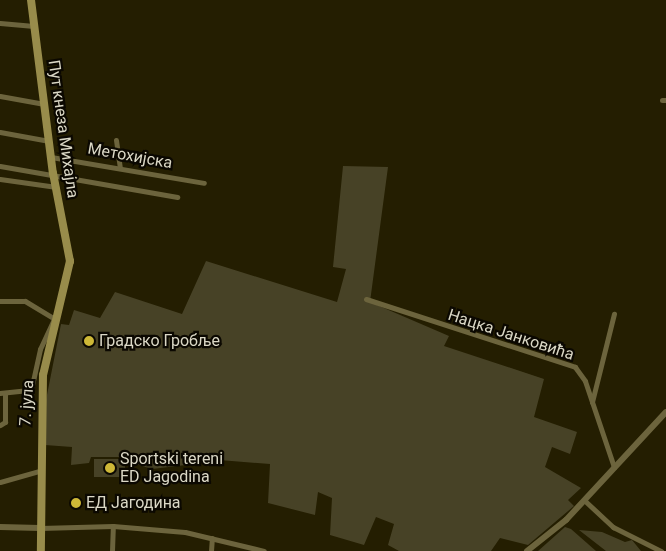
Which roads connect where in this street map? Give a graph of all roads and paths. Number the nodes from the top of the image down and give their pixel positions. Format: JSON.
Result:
{"nodes":[{"id":1,"x":31,"y":0,"type":"edge"},
{"id":2,"x":0,"y":23,"type":"edge"},
{"id":3,"x":34,"y":26,"type":"junction"},
{"id":4,"x":0,"y":96,"type":"edge"},
{"id":5,"x":44,"y":104,"type":"junction"},
{"id":6,"x":0,"y":132,"type":"edge"},
{"id":7,"x":116,"y":140,"type":"dead end"},
{"id":8,"x":49,"y":141,"type":"junction"},
{"id":9,"x":51,"y":157,"type":"junction"},
{"id":10,"x":0,"y":166,"type":"edge"},
{"id":11,"x":120,"y":167,"type":"junction"},
{"id":12,"x":53,"y":173,"type":"junction"},
{"id":13,"x":0,"y":179,"type":"edge"},
{"id":14,"x":204,"y":184,"type":"dead end"},
{"id":15,"x":56,"y":187,"type":"junction"},
{"id":16,"x":177,"y":197,"type":"dead end"},
{"id":17,"x":70,"y":261,"type":"joint"},
{"id":18,"x":366,"y":299,"type":"dead end"},
{"id":19,"x":0,"y":301,"type":"edge"},
{"id":20,"x":614,"y":314,"type":"dead end"},
{"id":21,"x":56,"y":320,"type":"junction"},
{"id":22,"x":3,"y":393,"type":"edge"},
{"id":23,"x":592,"y":402,"type":"junction"},
{"id":24,"x":666,"y":412,"type":"edge"},
{"id":25,"x":2,"y":423,"type":"edge"},
{"id":26,"x":614,"y":467,"type":"junction"},
{"id":27,"x":39,"y":471,"type":"junction"},
{"id":28,"x":0,"y":482,"type":"edge"},
{"id":29,"x":584,"y":500,"type":"junction"},
{"id":30,"x":113,"y":526,"type":"junction"},
{"id":31,"x":0,"y":527,"type":"edge"},
{"id":32,"x":40,"y":528,"type":"junction"},
{"id":33,"x":212,"y":538,"type":"junction"},
{"id":34,"x":41,"y":551,"type":"edge"},
{"id":35,"x":112,"y":551,"type":"edge"},
{"id":36,"x":211,"y":551,"type":"edge"},
{"id":37,"x":264,"y":551,"type":"edge"},
{"id":38,"x":527,"y":551,"type":"edge"},
{"id":39,"x":661,"y":551,"type":"edge"}],
"edges":[{"from":1,"to":3,"type":"main road","name":"Пут кнеза Михајла"},
{"from":2,"to":3,"type":"street"},
{"from":3,"to":5,"type":"main road","name":"Пут кнеза Михајла"},
{"from":4,"to":5,"type":"street"},
{"from":5,"to":8,"type":"main road","name":"Пут кнеза Михајла"},
{"from":6,"to":8,"type":"street"},
{"from":7,"to":11,"type":"street"},
{"from":8,"to":9,"type":"main road","name":"Пут кнеза Михајла"},
{"from":9,"to":11,"type":"street","name":"Метохијска"},
{"from":9,"to":12,"type":"main road","name":"Пут кнеза Михајла"},
{"from":10,"to":12,"type":"street"},
{"from":11,"to":14,"type":"street","name":"Метохијска"},
{"from":12,"to":15,"type":"main road","name":"Пут кнеза Михајла"},
{"from":12,"to":16,"type":"street"},
{"from":13,"to":15,"type":"street"},
{"from":15,"to":17,"type":"main road","name":"Пут кнеза Михајла"},
{"from":17,"to":21,"type":"main road","name":"7. јула"},
{"from":18,"to":23,"type":"street","name":"Нацка Јанковића"},
{"from":19,"to":21,"type":"street"},
{"from":20,"to":23,"type":"street"},
{"from":21,"to":22,"type":"street"},
{"from":21,"to":27,"type":"main road","name":"7. јула"},
{"from":22,"to":25,"type":"street"},
{"from":23,"to":26,"type":"street","name":"Нацка Јанковића"},
{"from":24,"to":26,"type":"street"},
{"from":26,"to":29,"type":"street"},
{"from":27,"to":28,"type":"street"},
{"from":27,"to":32,"type":"main road","name":"7. јула"},
{"from":29,"to":38,"type":"street"},
{"from":29,"to":39,"type":"street"},
{"from":30,"to":32,"type":"street"},
{"from":30,"to":33,"type":"street"},
{"from":30,"to":35,"type":"street"},
{"from":31,"to":32,"type":"street"},
{"from":32,"to":34,"type":"main road","name":"7. јула"},
{"from":33,"to":36,"type":"street"},
{"from":33,"to":37,"type":"street"}]}
